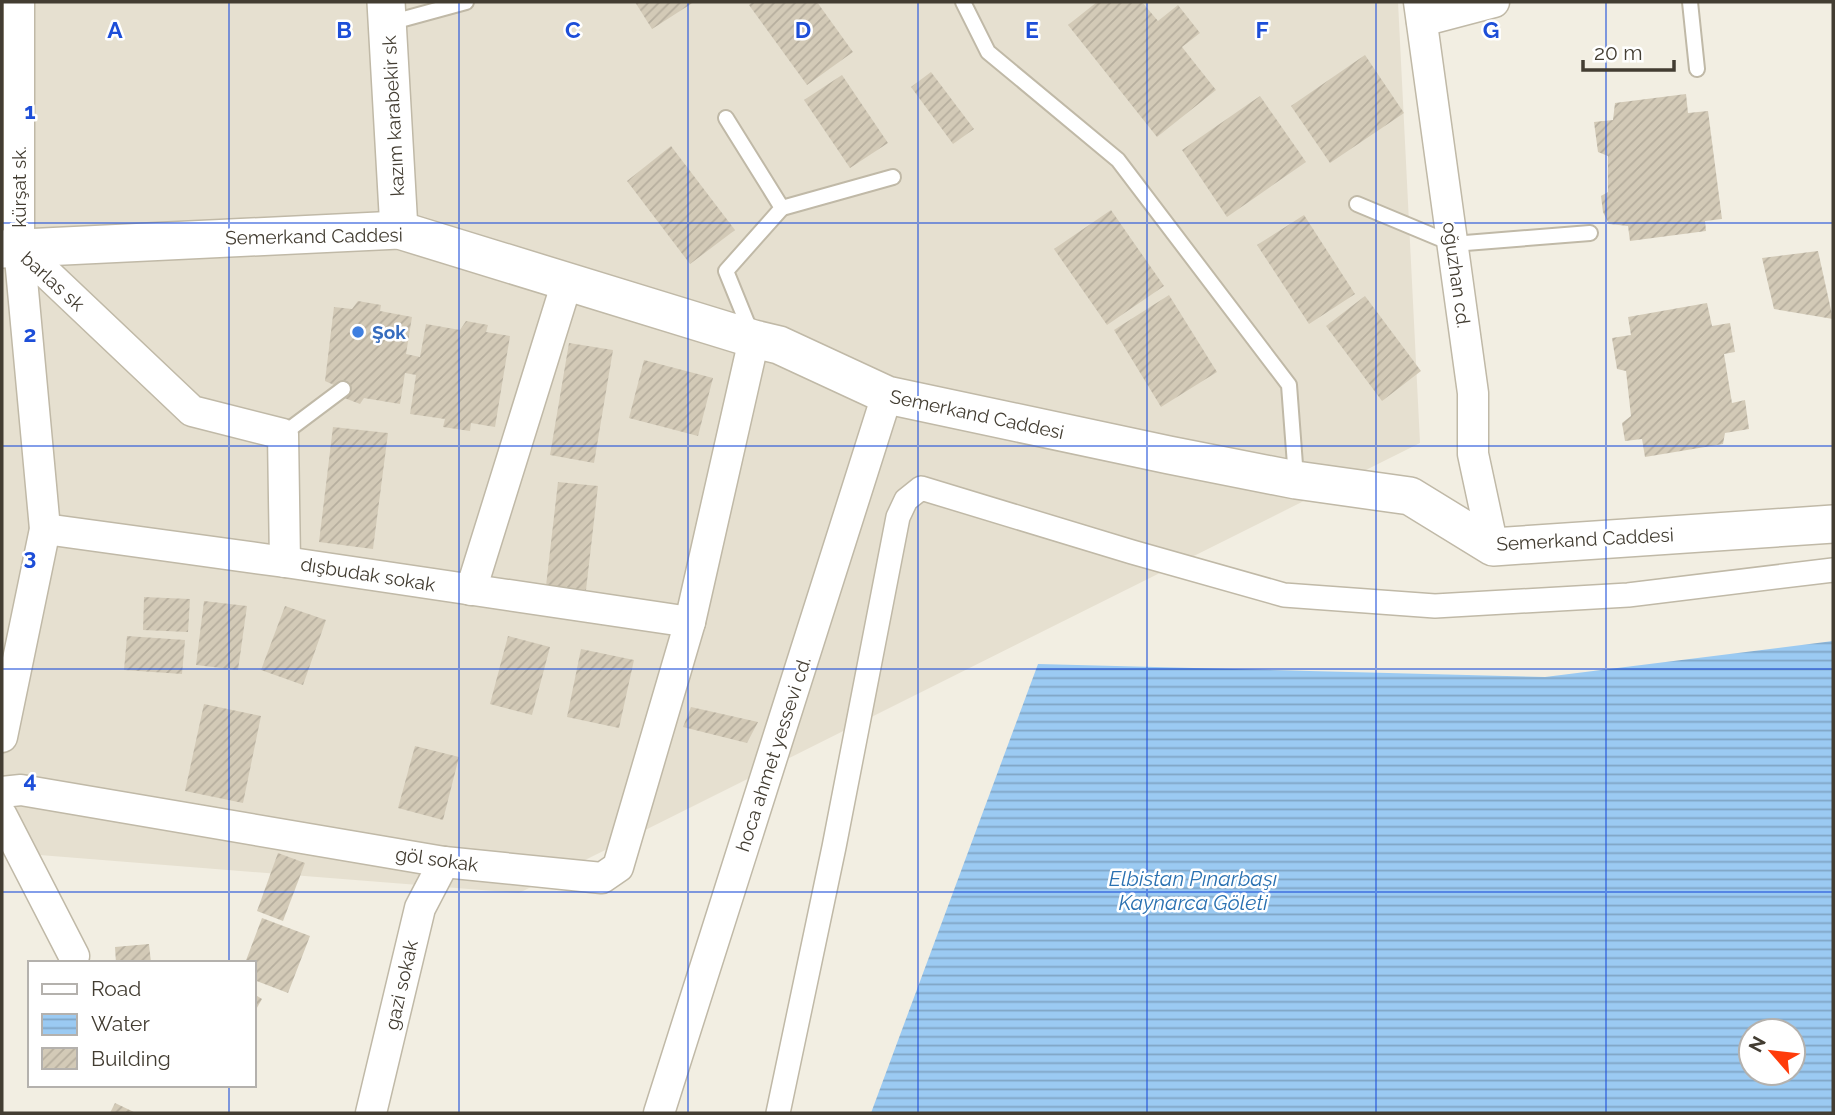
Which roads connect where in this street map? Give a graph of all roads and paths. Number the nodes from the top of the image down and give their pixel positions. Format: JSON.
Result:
{"nodes":[{"id":1,"x":19,"y":2,"type":"edge"},
{"id":2,"x":466,"y":2,"type":"edge"},
{"id":3,"x":964,"y":2,"type":"edge"},
{"id":4,"x":1494,"y":2,"type":"edge"},
{"id":5,"x":1690,"y":2,"type":"edge"},
{"id":6,"x":1421,"y":11,"type":"edge"},
{"id":7,"x":387,"y":13,"type":"edge"},
{"id":8,"x":1697,"y":69,"type":"dead end"},
{"id":9,"x":726,"y":118,"type":"dead end"},
{"id":10,"x":893,"y":177,"type":"dead end"},
{"id":11,"x":1357,"y":204,"type":"dead end"},
{"id":12,"x":782,"y":208,"type":"junction"},
{"id":13,"x":399,"y":230,"type":"junction"},
{"id":14,"x":1590,"y":233,"type":"dead end"},
{"id":15,"x":1453,"y":244,"type":"junction"},
{"id":16,"x":10,"y":248,"type":"edge"},
{"id":17,"x":567,"y":282,"type":"junction"},
{"id":18,"x":754,"y":339,"type":"junction"},
{"id":19,"x":343,"y":388,"type":"dead end"},
{"id":20,"x":887,"y":395,"type":"junction"},
{"id":21,"x":283,"y":434,"type":"junction"},
{"id":22,"x":1296,"y":480,"type":"junction"},
{"id":23,"x":1833,"y":524,"type":"edge"},
{"id":24,"x":45,"y":530,"type":"junction"},
{"id":25,"x":1493,"y":547,"type":"junction"},
{"id":26,"x":285,"y":562,"type":"junction"},
{"id":27,"x":1833,"y":570,"type":"edge"},
{"id":28,"x":471,"y":590,"type":"junction"},
{"id":29,"x":690,"y":622,"type":"junction"},
{"id":30,"x":2,"y":737,"type":"edge"},
{"id":31,"x":2,"y":792,"type":"edge"},
{"id":32,"x":2,"y":816,"type":"edge"},
{"id":33,"x":444,"y":862,"type":"junction"},
{"id":34,"x":75,"y":956,"type":"dead end"},
{"id":35,"x":371,"y":1113,"type":"edge"},
{"id":36,"x":659,"y":1113,"type":"edge"},
{"id":37,"x":778,"y":1113,"type":"edge"}],
"edges":[{"from":1,"to":16,"type":"street","name":"kürşat sk."},
{"from":2,"to":7,"type":"lane"},
{"from":3,"to":22,"type":"lane"},
{"from":4,"to":6,"type":"street"},
{"from":5,"to":8,"type":"lane"},
{"from":6,"to":15,"type":"street","name":"oğuzhan cd."},
{"from":7,"to":13,"type":"street","name":"kazım karabekir sk"},
{"from":9,"to":12,"type":"lane"},
{"from":10,"to":12,"type":"lane"},
{"from":11,"to":15,"type":"lane"},
{"from":12,"to":18,"type":"lane"},
{"from":13,"to":16,"type":"street","name":"Semerkand Caddesi"},
{"from":13,"to":17,"type":"street","name":"Semerkand Caddesi"},
{"from":14,"to":15,"type":"lane"},
{"from":15,"to":25,"type":"street","name":"oğuzhan cd."},
{"from":16,"to":21,"type":"street","name":"barlas sk"},
{"from":16,"to":24,"type":"street","name":"barlas sk"},
{"from":17,"to":18,"type":"street","name":"Semerkand Caddesi"},
{"from":17,"to":28,"type":"street"},
{"from":18,"to":20,"type":"street","name":"Semerkand Caddesi"},
{"from":18,"to":29,"type":"street","name":"göl sokak"},
{"from":19,"to":21,"type":"lane"},
{"from":20,"to":22,"type":"street","name":"Semerkand Caddesi"},
{"from":20,"to":36,"type":"street","name":"hoca ahmet yessevi cd."},
{"from":21,"to":26,"type":"street"},
{"from":22,"to":25,"type":"street","name":"Semerkand Caddesi"},
{"from":23,"to":25,"type":"street","name":"Semerkand Caddesi"},
{"from":24,"to":26,"type":"street","name":"dışbudak sokak"},
{"from":24,"to":30,"type":"street","name":"barlas sk"},
{"from":26,"to":28,"type":"street","name":"dışbudak sokak"},
{"from":27,"to":37,"type":"street"},
{"from":28,"to":29,"type":"street","name":"dışbudak sokak"},
{"from":29,"to":33,"type":"street","name":"göl sokak"},
{"from":31,"to":33,"type":"street","name":"göl sokak"},
{"from":32,"to":34,"type":"street"},
{"from":33,"to":35,"type":"street","name":"gazi sokak"}]}
